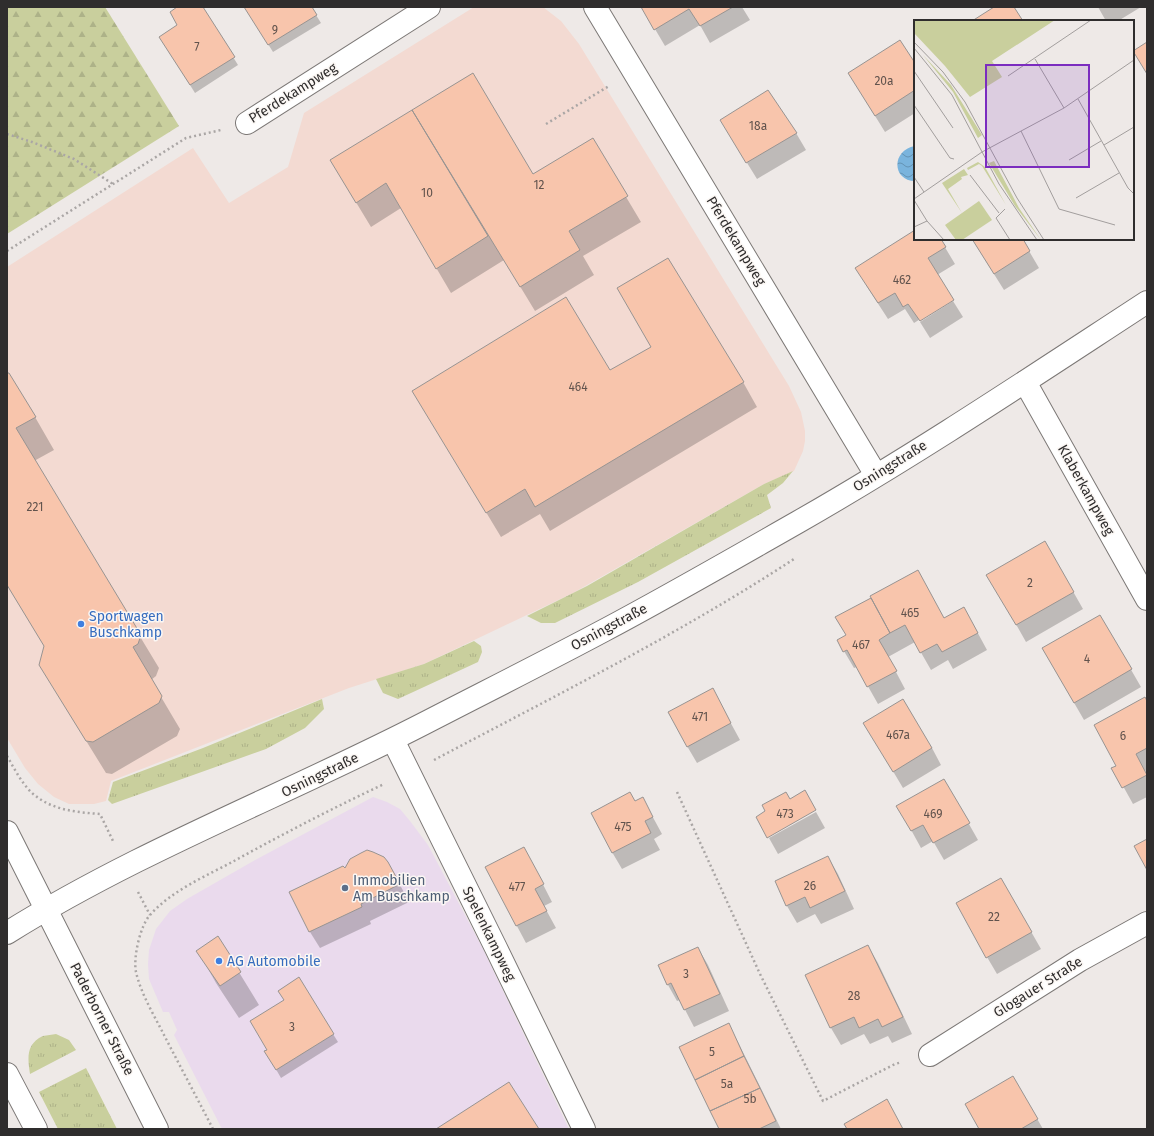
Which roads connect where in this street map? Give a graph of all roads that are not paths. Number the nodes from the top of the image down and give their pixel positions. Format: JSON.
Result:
{"nodes":[{"id":1,"x":429,"y":7,"type":"edge"},
{"id":2,"x":595,"y":7,"type":"edge"},
{"id":3,"x":247,"y":123,"type":"road end"},
{"id":4,"x":1147,"y":302,"type":"edge"},
{"id":5,"x":1025,"y":382,"type":"junction"},
{"id":6,"x":876,"y":475,"type":"junction"},
{"id":7,"x":1147,"y":599,"type":"edge"},
{"id":8,"x":393,"y":740,"type":"junction"},
{"id":9,"x":7,"y":832,"type":"edge"},
{"id":10,"x":46,"y":908,"type":"junction"},
{"id":11,"x":1147,"y":923,"type":"edge"},
{"id":12,"x":7,"y":933,"type":"edge"},
{"id":13,"x":930,"y":1055,"type":"road end"},
{"id":14,"x":7,"y":1074,"type":"edge"},
{"id":15,"x":36,"y":1129,"type":"edge"},
{"id":16,"x":157,"y":1129,"type":"edge"},
{"id":17,"x":584,"y":1129,"type":"edge"}],
"edges":[{"from":1,"to":3,"type":"main road","name":"Pferdekampweg"},
{"from":2,"to":6,"type":"main road","name":"Pferdekampweg"},
{"from":4,"to":5,"type":"main road","name":"Osningstraße"},
{"from":5,"to":6,"type":"main road","name":"Osningstraße"},
{"from":5,"to":7,"type":"main road","name":"Klaberkampweg"},
{"from":6,"to":8,"type":"main road","name":"Osningstraße"},
{"from":8,"to":10,"type":"main road","name":"Osningstraße"},
{"from":8,"to":17,"type":"main road","name":"Spelenkampweg"},
{"from":9,"to":10,"type":"main road","name":"Paderborner Straße"},
{"from":10,"to":12,"type":"main road","name":"Osningstraße"},
{"from":10,"to":16,"type":"main road","name":"Paderborner Straße"},
{"from":11,"to":13,"type":"main road","name":"Glogauer Straße"},
{"from":14,"to":15,"type":"main road"}]}
